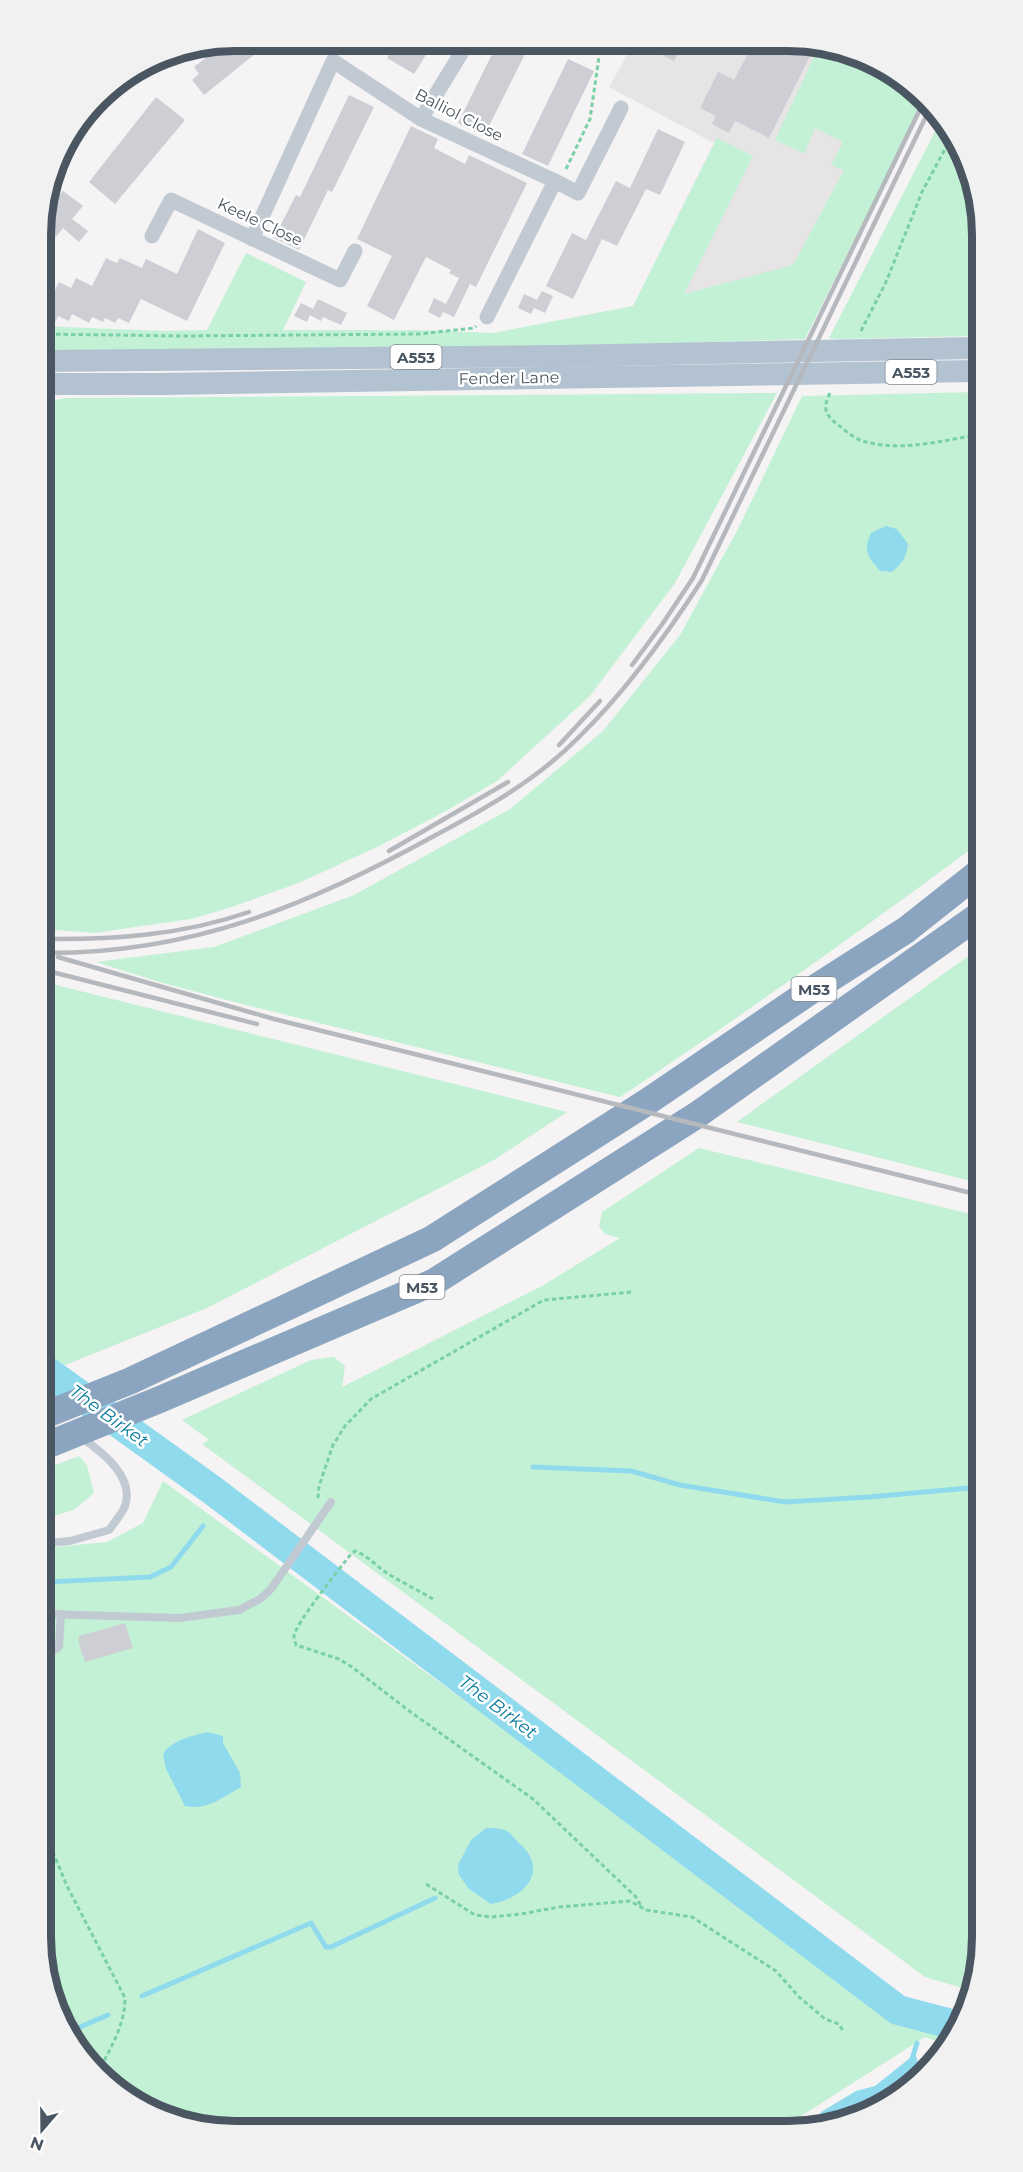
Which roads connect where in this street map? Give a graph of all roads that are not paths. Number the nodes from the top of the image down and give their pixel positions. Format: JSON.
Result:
{"nodes":[{"id":1,"x":463,"y":51,"type":"edge"},
{"id":2,"x":621,"y":108,"type":"dead end"},
{"id":3,"x":421,"y":119,"type":"junction"},
{"id":4,"x":557,"y":183,"type":"junction"},
{"id":5,"x":152,"y":236,"type":"dead end"},
{"id":6,"x":252,"y":239,"type":"junction"},
{"id":7,"x":355,"y":250,"type":"dead end"},
{"id":8,"x":487,"y":317,"type":"road end"},
{"id":9,"x":972,"y":348,"type":"edge"},
{"id":10,"x":51,"y":361,"type":"edge"},
{"id":11,"x":972,"y":371,"type":"edge"},
{"id":12,"x":51,"y":384,"type":"edge"},
{"id":13,"x":972,"y":878,"type":"edge"},
{"id":14,"x":972,"y":920,"type":"edge"},
{"id":15,"x":54,"y":1432,"type":"edge"},
{"id":16,"x":331,"y":1502,"type":"dead end"},
{"id":17,"x":51,"y":1543,"type":"edge"},
{"id":18,"x":51,"y":1614,"type":"edge"},
{"id":19,"x":61,"y":1614,"type":"junction"},
{"id":20,"x":51,"y":1652,"type":"edge"}],
"edges":[{"from":1,"to":3,"type":"street"},
{"from":2,"to":4,"type":"street","name":"Balliol Close"},
{"from":3,"to":4,"type":"street","name":"Balliol Close"},
{"from":3,"to":6,"type":"street","name":"Balliol Close"},
{"from":4,"to":8,"type":"street"},
{"from":5,"to":6,"type":"street","name":"Keele Close"},
{"from":6,"to":7,"type":"street","name":"Keele Close"},
{"from":9,"to":10,"type":"main road","name":"Fender Lane","number":"A553"},
{"from":11,"to":12,"type":"main road","name":"Fender Lane","number":"A553"},
{"from":13,"to":15,"type":"highway","number":"M53"},
{"from":14,"to":15,"type":"highway","number":"M53"},
{"from":15,"to":17,"type":"lane"},
{"from":16,"to":19,"type":"lane"},
{"from":18,"to":19,"type":"lane"},
{"from":19,"to":20,"type":"lane"}]}
